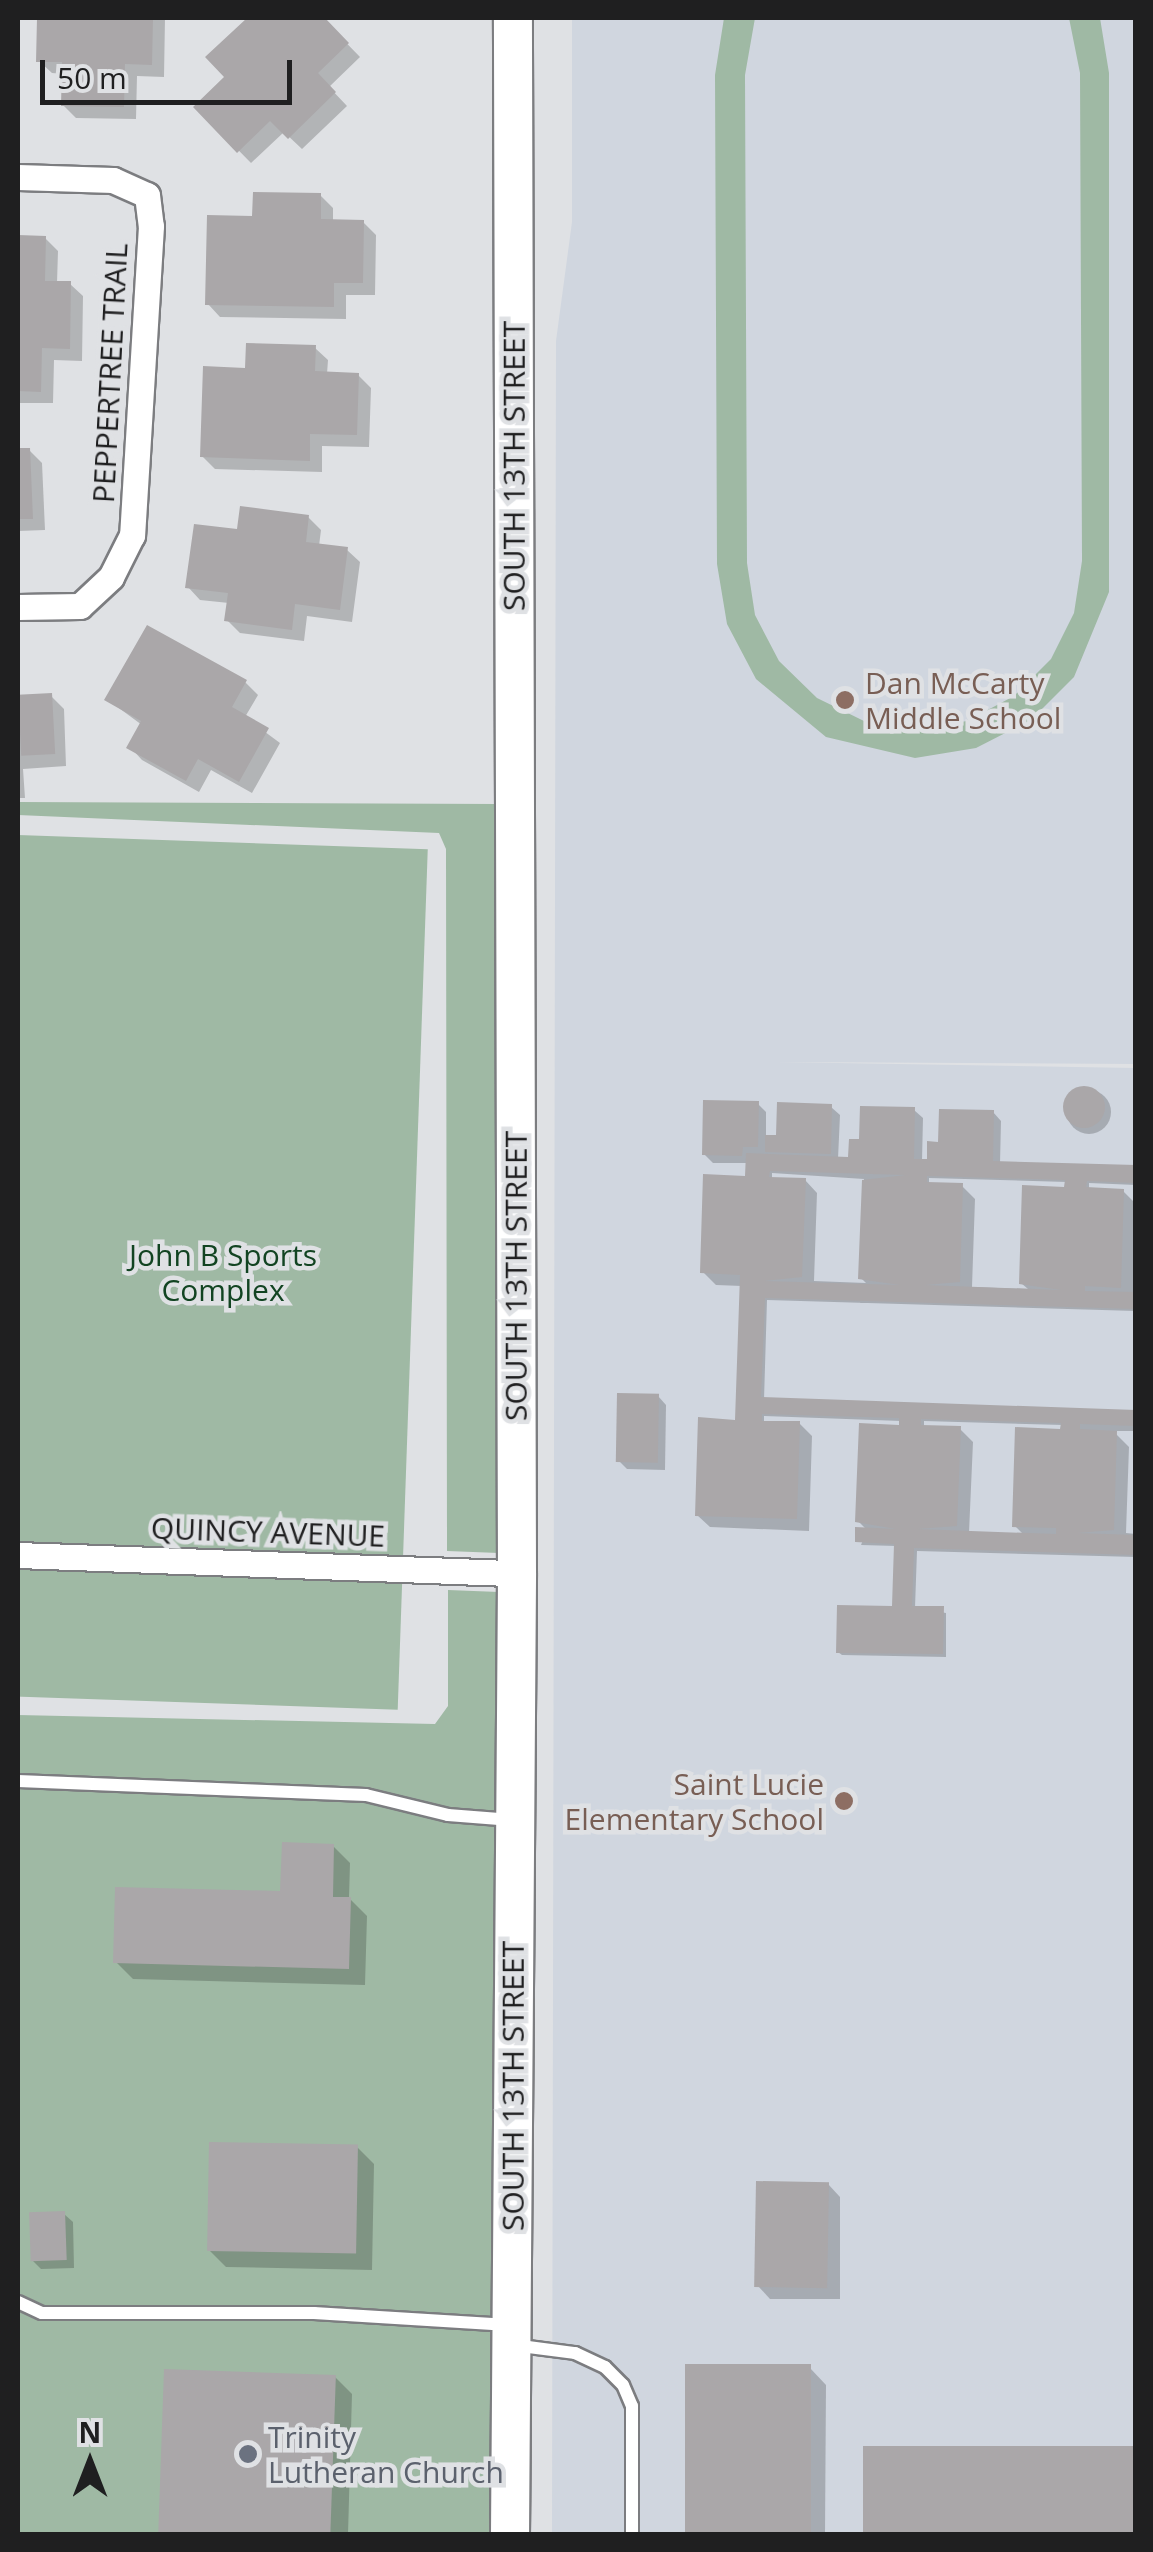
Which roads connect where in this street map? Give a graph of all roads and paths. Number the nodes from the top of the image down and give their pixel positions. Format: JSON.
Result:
{"nodes":[{"id":1,"x":513,"y":18,"type":"edge"},
{"id":2,"x":18,"y":177,"type":"edge"},
{"id":3,"x":18,"y":607,"type":"edge"},
{"id":4,"x":18,"y":1555,"type":"edge"},
{"id":5,"x":516,"y":1573,"type":"junction"},
{"id":6,"x":18,"y":1781,"type":"edge"},
{"id":7,"x":514,"y":1820,"type":"junction"},
{"id":8,"x":18,"y":2302,"type":"edge"},
{"id":9,"x":511,"y":2335,"type":"junction"},
{"id":10,"x":510,"y":2534,"type":"edge"},
{"id":11,"x":632,"y":2534,"type":"edge"}],
"edges":[{"from":1,"to":5,"type":"street","name":"SOUTH 13TH STREET"},
{"from":2,"to":3,"type":"street","name":"PEPPERTREE TRAIL"},
{"from":4,"to":5,"type":"street","name":"QUINCY AVENUE"},
{"from":5,"to":7,"type":"street","name":"SOUTH 13TH STREET"},
{"from":6,"to":7,"type":"lane"},
{"from":7,"to":9,"type":"street","name":"SOUTH 13TH STREET"},
{"from":8,"to":9,"type":"lane"},
{"from":9,"to":10,"type":"street","name":"SOUTH 13TH STREET"},
{"from":9,"to":11,"type":"lane"}]}
